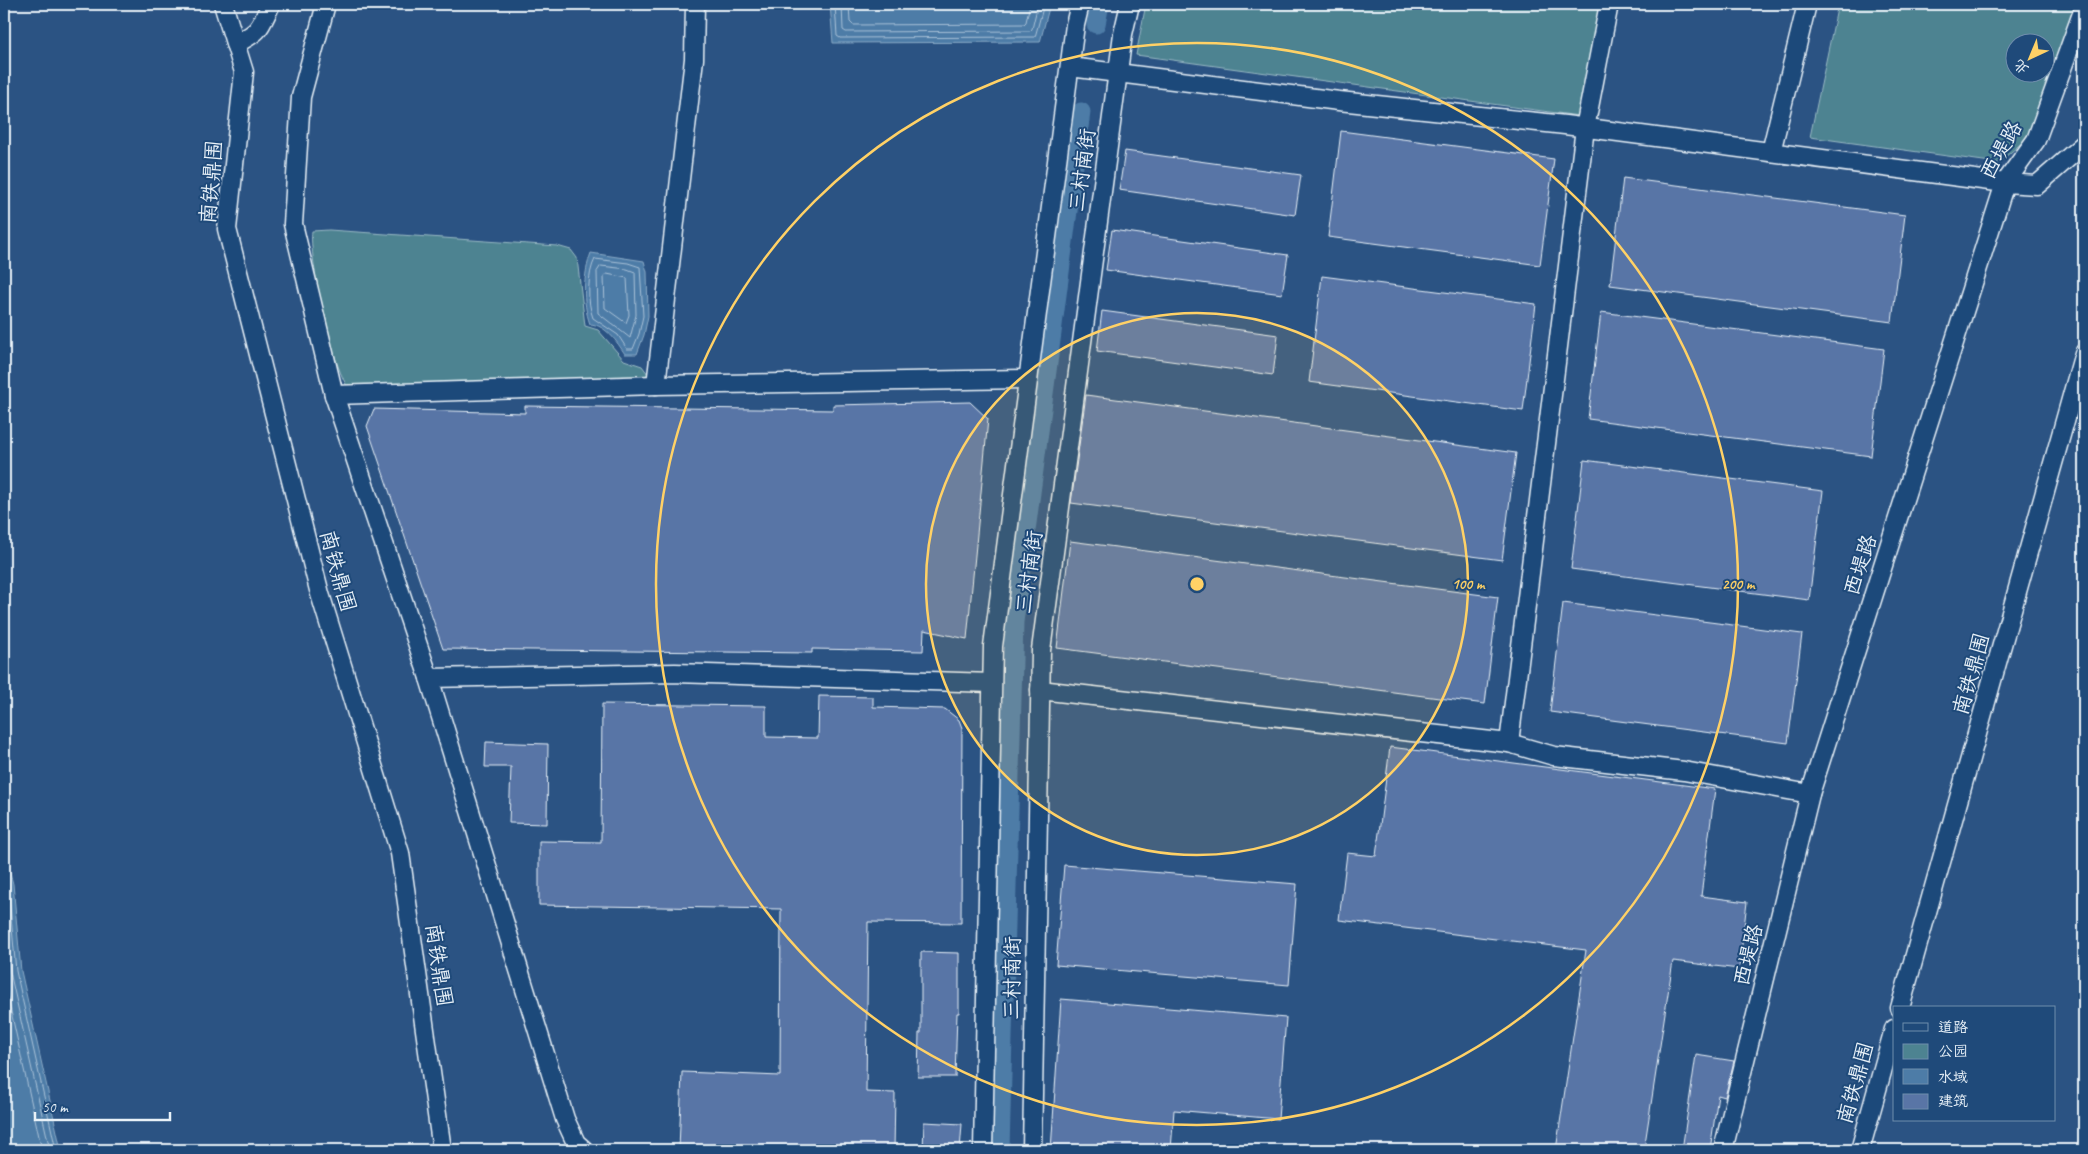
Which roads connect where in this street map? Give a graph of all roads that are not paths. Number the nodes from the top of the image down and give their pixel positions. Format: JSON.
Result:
{"nodes":[{"id":1,"x":223,"y":4,"type":"edge"},
{"id":2,"x":271,"y":4,"type":"edge"},
{"id":3,"x":326,"y":4,"type":"edge"},
{"id":4,"x":695,"y":4,"type":"edge"},
{"id":5,"x":1080,"y":4,"type":"edge"},
{"id":6,"x":1130,"y":4,"type":"edge"},
{"id":7,"x":1609,"y":4,"type":"edge"},
{"id":8,"x":1807,"y":4,"type":"edge"},
{"id":9,"x":2084,"y":8,"type":"edge"},
{"id":10,"x":235,"y":44,"type":"junction"},
{"id":11,"x":1070,"y":67,"type":"junction"},
{"id":12,"x":1118,"y":74,"type":"junction"},
{"id":13,"x":1586,"y":128,"type":"junction"},
{"id":14,"x":2084,"y":144,"type":"edge"},
{"id":15,"x":1771,"y":152,"type":"junction"},
{"id":16,"x":2006,"y":183,"type":"junction"},
{"id":17,"x":2084,"y":353,"type":"edge"},
{"id":18,"x":1028,"y":379,"type":"junction"},
{"id":19,"x":656,"y":385,"type":"junction"},
{"id":20,"x":334,"y":395,"type":"junction"},
{"id":21,"x":429,"y":678,"type":"junction"},
{"id":22,"x":992,"y":683,"type":"junction"},
{"id":23,"x":1040,"y":690,"type":"junction"},
{"id":24,"x":1508,"y":743,"type":"junction"},
{"id":25,"x":1810,"y":794,"type":"junction"},
{"id":26,"x":1901,"y":1006,"type":"edge"},
{"id":27,"x":1893,"y":1032,"type":"edge"},
{"id":28,"x":442,"y":1150,"type":"edge"},
{"id":29,"x":584,"y":1150,"type":"edge"},
{"id":30,"x":983,"y":1150,"type":"edge"},
{"id":31,"x":1032,"y":1150,"type":"edge"},
{"id":32,"x":1723,"y":1150,"type":"edge"},
{"id":33,"x":1860,"y":1150,"type":"edge"}],
"edges":[{"from":1,"to":10,"type":"street","name":"南铁鼎围"},
{"from":2,"to":10,"type":"street"},
{"from":3,"to":20,"type":"street"},
{"from":4,"to":19,"type":"street"},
{"from":5,"to":11,"type":"street","name":"三村南街"},
{"from":6,"to":12,"type":"street","name":"三村南街"},
{"from":7,"to":13,"type":"street"},
{"from":8,"to":15,"type":"street"},
{"from":9,"to":16,"type":"street","name":"西堤路"},
{"from":10,"to":28,"type":"street","name":"南铁鼎围"},
{"from":11,"to":12,"type":"street"},
{"from":11,"to":18,"type":"street","name":"三村南街"},
{"from":12,"to":13,"type":"street"},
{"from":12,"to":23,"type":"street","name":"三村南街"},
{"from":13,"to":15,"type":"street"},
{"from":13,"to":24,"type":"street"},
{"from":14,"to":16,"type":"street"},
{"from":15,"to":16,"type":"street"},
{"from":16,"to":25,"type":"street","name":"西堤路"},
{"from":17,"to":26,"type":"street","name":"南铁鼎围"},
{"from":18,"to":19,"type":"street"},
{"from":18,"to":22,"type":"street","name":"三村南街"},
{"from":19,"to":20,"type":"street"},
{"from":20,"to":21,"type":"street"},
{"from":21,"to":22,"type":"street"},
{"from":21,"to":29,"type":"street"},
{"from":22,"to":30,"type":"street","name":"三村南街"},
{"from":23,"to":24,"type":"street"},
{"from":23,"to":31,"type":"street","name":"三村南街"},
{"from":24,"to":25,"type":"street"},
{"from":25,"to":32,"type":"street","name":"西堤路"},
{"from":27,"to":33,"type":"street","name":"南铁鼎围"}]}
